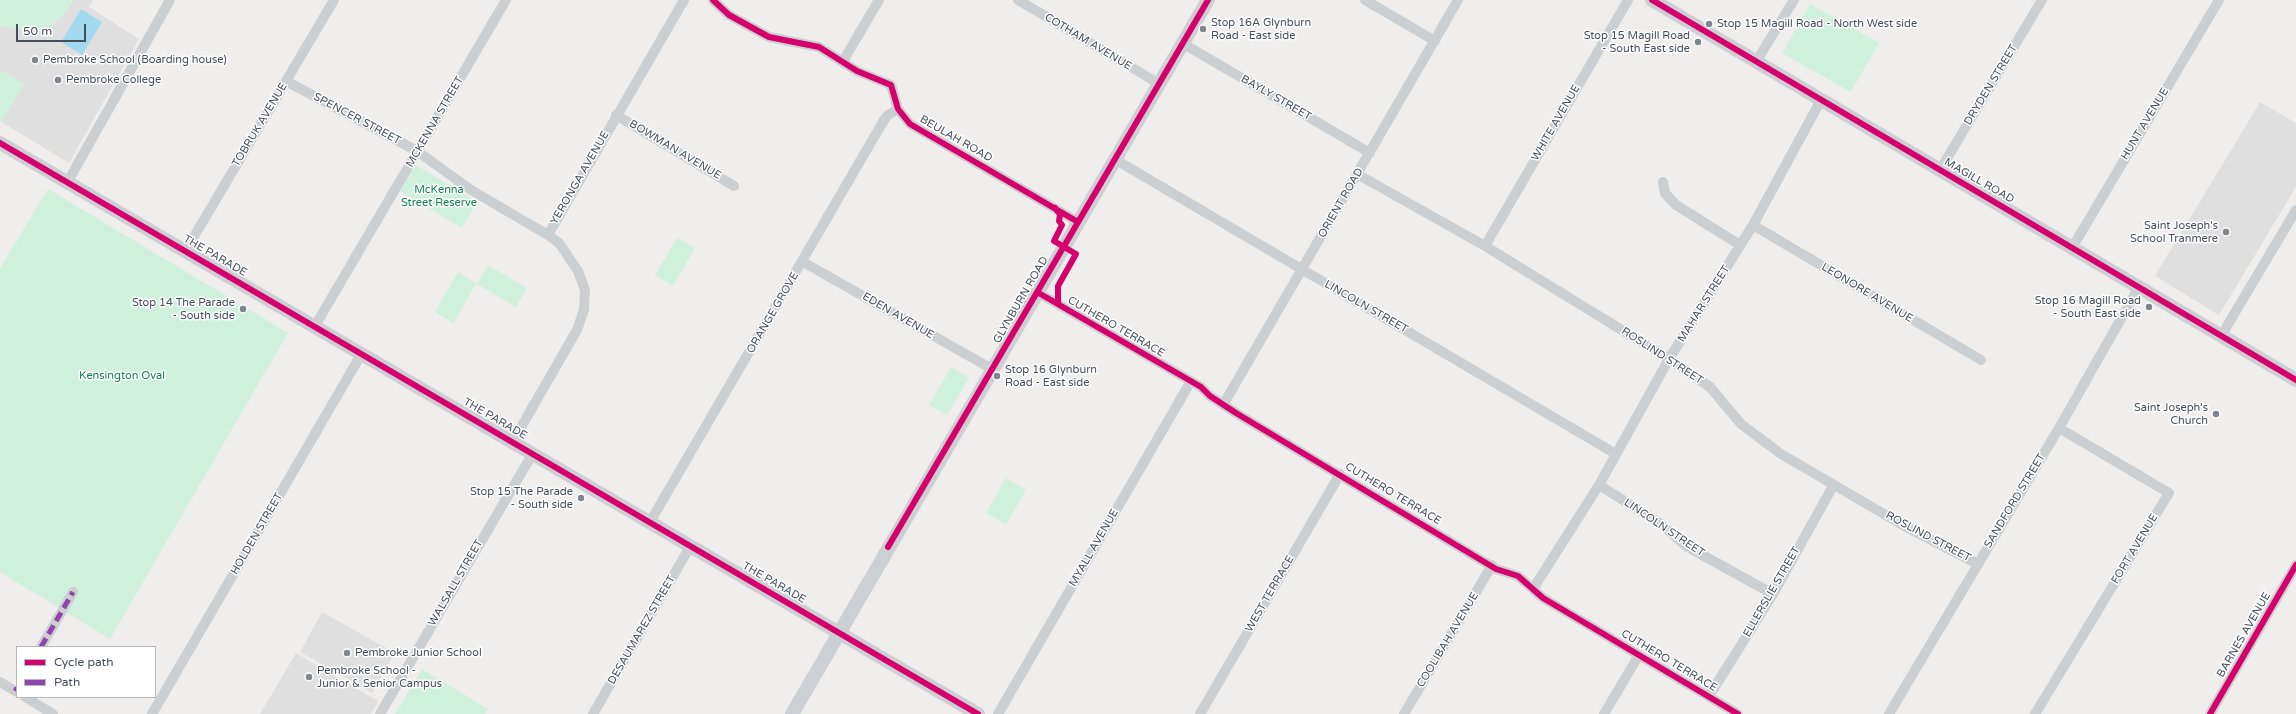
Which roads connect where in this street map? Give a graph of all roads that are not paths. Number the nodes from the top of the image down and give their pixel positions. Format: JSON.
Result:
{"nodes":[{"id":1,"x":170,"y":0,"type":"edge"},
{"id":2,"x":334,"y":0,"type":"edge"},
{"id":3,"x":506,"y":0,"type":"edge"},
{"id":4,"x":684,"y":0,"type":"edge"},
{"id":5,"x":713,"y":0,"type":"edge"},
{"id":6,"x":879,"y":0,"type":"edge"},
{"id":7,"x":1018,"y":0,"type":"edge"},
{"id":8,"x":1208,"y":0,"type":"edge"},
{"id":9,"x":1365,"y":0,"type":"edge"},
{"id":10,"x":1458,"y":0,"type":"edge"},
{"id":11,"x":1628,"y":0,"type":"edge"},
{"id":12,"x":1652,"y":0,"type":"edge"},
{"id":13,"x":1794,"y":0,"type":"edge"},
{"id":14,"x":2042,"y":0,"type":"edge"},
{"id":15,"x":2219,"y":0,"type":"edge"},
{"id":16,"x":1435,"y":41,"type":"junction"},
{"id":17,"x":1182,"y":43,"type":"junction"},
{"id":18,"x":844,"y":61,"type":"junction"},
{"id":19,"x":1756,"y":62,"type":"junction"},
{"id":20,"x":286,"y":81,"type":"junction"},
{"id":21,"x":1158,"y":83,"type":"junction"},
{"id":22,"x":1821,"y":100,"type":"junction"},
{"id":23,"x":898,"y":109,"type":"junction"},
{"id":24,"x":616,"y":115,"type":"junction"},
{"id":25,"x":0,"y":143,"type":"edge"},
{"id":26,"x":417,"y":151,"type":"junction"},
{"id":27,"x":1370,"y":152,"type":"junction"},
{"id":28,"x":1116,"y":160,"type":"junction"},
{"id":29,"x":1940,"y":170,"type":"junction"},
{"id":30,"x":1357,"y":174,"type":"junction"},
{"id":31,"x":1663,"y":182,"type":"dead end"},
{"id":32,"x":67,"y":183,"type":"junction"},
{"id":33,"x":734,"y":186,"type":"dead end"},
{"id":34,"x":2296,"y":210,"type":"edge"},
{"id":35,"x":1078,"y":222,"type":"junction"},
{"id":36,"x":1753,"y":225,"type":"junction"},
{"id":37,"x":548,"y":235,"type":"junction"},
{"id":38,"x":1740,"y":245,"type":"junction"},
{"id":39,"x":1485,"y":246,"type":"junction"},
{"id":40,"x":2072,"y":248,"type":"junction"},
{"id":41,"x":186,"y":250,"type":"junction"},
{"id":42,"x":803,"y":262,"type":"junction"},
{"id":43,"x":1302,"y":270,"type":"junction"},
{"id":44,"x":2139,"y":287,"type":"junction"},
{"id":45,"x":1037,"y":292,"type":"junction"},
{"id":46,"x":315,"y":326,"type":"junction"},
{"id":47,"x":2221,"y":336,"type":"junction"},
{"id":48,"x":362,"y":353,"type":"junction"},
{"id":49,"x":1670,"y":359,"type":"junction"},
{"id":50,"x":1981,"y":360,"type":"dead end"},
{"id":51,"x":992,"y":369,"type":"junction"},
{"id":52,"x":2296,"y":380,"type":"edge"},
{"id":53,"x":1191,"y":381,"type":"junction"},
{"id":54,"x":1223,"y":405,"type":"junction"},
{"id":55,"x":2059,"y":428,"type":"junction"},
{"id":56,"x":513,"y":441,"type":"junction"},
{"id":57,"x":533,"y":453,"type":"junction"},
{"id":58,"x":1616,"y":454,"type":"junction"},
{"id":59,"x":1340,"y":474,"type":"junction"},
{"id":60,"x":1599,"y":484,"type":"junction"},
{"id":61,"x":1833,"y":486,"type":"junction"},
{"id":62,"x":650,"y":522,"type":"junction"},
{"id":63,"x":691,"y":545,"type":"junction"},
{"id":64,"x":1978,"y":564,"type":"junction"},
{"id":65,"x":1492,"y":565,"type":"junction"},
{"id":66,"x":2296,"y":565,"type":"edge"},
{"id":67,"x":1534,"y":588,"type":"junction"},
{"id":68,"x":73,"y":592,"type":"dead end"},
{"id":69,"x":1772,"y":594,"type":"junction"},
{"id":70,"x":839,"y":632,"type":"junction"},
{"id":71,"x":42,"y":646,"type":"edge"},
{"id":72,"x":1639,"y":655,"type":"junction"},
{"id":73,"x":0,"y":682,"type":"edge"},
{"id":74,"x":16,"y":690,"type":"edge"},
{"id":75,"x":1709,"y":696,"type":"junction"},
{"id":76,"x":27,"y":698,"type":"edge"},
{"id":77,"x":53,"y":714,"type":"edge"},
{"id":78,"x":152,"y":714,"type":"edge"},
{"id":79,"x":380,"y":714,"type":"edge"},
{"id":80,"x":594,"y":714,"type":"edge"},
{"id":81,"x":792,"y":714,"type":"edge"},
{"id":82,"x":978,"y":714,"type":"edge"},
{"id":83,"x":998,"y":714,"type":"edge"},
{"id":84,"x":1200,"y":714,"type":"edge"},
{"id":85,"x":1404,"y":714,"type":"edge"},
{"id":86,"x":1604,"y":714,"type":"edge"},
{"id":87,"x":1738,"y":714,"type":"edge"},
{"id":88,"x":1889,"y":714,"type":"edge"},
{"id":89,"x":2035,"y":714,"type":"edge"},
{"id":90,"x":2210,"y":714,"type":"edge"}],
"edges":[{"from":1,"to":32,"type":"street"},
{"from":2,"to":20,"type":"street","name":"TOBRUK AVENUE"},
{"from":3,"to":26,"type":"street","name":"MCKENNA STREET"},
{"from":4,"to":24,"type":"street","name":"YERONGA AVENUE"},
{"from":5,"to":18,"type":"street","name":"BEULAH ROAD"},
{"from":6,"to":18,"type":"street"},
{"from":7,"to":21,"type":"street","name":"COTHAM AVENUE"},
{"from":8,"to":17,"type":"main road","name":"GLYNBURN ROAD"},
{"from":9,"to":16,"type":"street"},
{"from":10,"to":16,"type":"street","name":"ORIENT ROAD"},
{"from":11,"to":39,"type":"street","name":"WHITE AVENUE"},
{"from":12,"to":19,"type":"main road","name":"MAGILL ROAD"},
{"from":13,"to":19,"type":"street"},
{"from":14,"to":29,"type":"street","name":"DRYDEN STREET"},
{"from":15,"to":40,"type":"street","name":"HUNT AVENUE"},
{"from":16,"to":27,"type":"street","name":"ORIENT ROAD"},
{"from":17,"to":21,"type":"main road","name":"GLYNBURN ROAD"},
{"from":17,"to":27,"type":"street","name":"BAYLY STREET"},
{"from":18,"to":23,"type":"street","name":"BEULAH ROAD"},
{"from":19,"to":22,"type":"main road","name":"MAGILL ROAD"},
{"from":20,"to":26,"type":"street","name":"SPENCER STREET"},
{"from":20,"to":41,"type":"street","name":"TOBRUK AVENUE"},
{"from":21,"to":28,"type":"main road","name":"GLYNBURN ROAD"},
{"from":22,"to":29,"type":"main road","name":"MAGILL ROAD"},
{"from":22,"to":36,"type":"street","name":"MAHAR STREET"},
{"from":23,"to":35,"type":"street","name":"BEULAH ROAD"},
{"from":23,"to":42,"type":"street","name":"ORANGE GROVE"},
{"from":24,"to":33,"type":"street","name":"BOWMAN AVENUE"},
{"from":24,"to":37,"type":"street","name":"YERONGA AVENUE"},
{"from":25,"to":32,"type":"main road","name":"THE PARADE"},
{"from":26,"to":37,"type":"street","name":"SPENCER STREET"},
{"from":26,"to":46,"type":"street","name":"MCKENNA STREET"},
{"from":27,"to":30,"type":"street","name":"ORIENT ROAD"},
{"from":28,"to":35,"type":"main road","name":"GLYNBURN ROAD"},
{"from":28,"to":43,"type":"street","name":"LINCOLN STREET"},
{"from":29,"to":40,"type":"main road","name":"MAGILL ROAD"},
{"from":30,"to":39,"type":"street","name":"ROSLIND STREET"},
{"from":30,"to":43,"type":"street","name":"ORIENT ROAD"},
{"from":31,"to":38,"type":"street"},
{"from":32,"to":41,"type":"main road","name":"THE PARADE"},
{"from":34,"to":47,"type":"street"},
{"from":35,"to":45,"type":"main road","name":"GLYNBURN ROAD"},
{"from":36,"to":38,"type":"street","name":"MAHAR STREET"},
{"from":36,"to":50,"type":"street","name":"LEONORE AVENUE"},
{"from":37,"to":56,"type":"street","name":"YERONGA AVENUE"},
{"from":38,"to":49,"type":"street","name":"MAHAR STREET"},
{"from":39,"to":49,"type":"street","name":"ROSLIND STREET"},
{"from":40,"to":44,"type":"main road","name":"MAGILL ROAD"},
{"from":41,"to":46,"type":"main road","name":"THE PARADE"},
{"from":42,"to":51,"type":"street","name":"EDEN AVENUE"},
{"from":42,"to":62,"type":"street","name":"ORANGE GROVE"},
{"from":43,"to":54,"type":"street","name":"ORIENT ROAD"},
{"from":43,"to":58,"type":"street","name":"LINCOLN STREET"},
{"from":44,"to":47,"type":"main road","name":"MAGILL ROAD"},
{"from":44,"to":55,"type":"street","name":"SANDFORD STREET"},
{"from":45,"to":51,"type":"main road","name":"GLYNBURN ROAD"},
{"from":45,"to":53,"type":"street","name":"CUTHERO TERRACE"},
{"from":46,"to":48,"type":"main road","name":"THE PARADE"},
{"from":47,"to":52,"type":"main road","name":"MAGILL ROAD"},
{"from":48,"to":56,"type":"main road","name":"THE PARADE"},
{"from":48,"to":78,"type":"street","name":"HOLDEN STREET"},
{"from":49,"to":58,"type":"street","name":"MAHAR STREET"},
{"from":49,"to":61,"type":"street","name":"ROSLIND STREET"},
{"from":51,"to":70,"type":"main road","name":"GLYNBURN ROAD"},
{"from":53,"to":54,"type":"street","name":"CUTHERO TERRACE"},
{"from":53,"to":83,"type":"street","name":"MYALL AVENUE"},
{"from":54,"to":59,"type":"street","name":"CUTHERO TERRACE"},
{"from":55,"to":64,"type":"street","name":"SANDFORD STREET"},
{"from":55,"to":89,"type":"street","name":"FORT AVENUE"},
{"from":56,"to":57,"type":"main road","name":"THE PARADE"},
{"from":57,"to":62,"type":"main road","name":"THE PARADE"},
{"from":57,"to":79,"type":"street","name":"WALSALL STREET"},
{"from":58,"to":60,"type":"street","name":"MAHAR STREET"},
{"from":59,"to":65,"type":"street","name":"CUTHERO TERRACE"},
{"from":59,"to":84,"type":"street","name":"WEST TERRACE"},
{"from":60,"to":67,"type":"street","name":"MAHAR STREET"},
{"from":60,"to":69,"type":"street","name":"LINCOLN STREET"},
{"from":61,"to":64,"type":"street","name":"ROSLIND STREET"},
{"from":61,"to":69,"type":"street","name":"ELLERSLIE STREET"},
{"from":62,"to":63,"type":"main road","name":"THE PARADE"},
{"from":63,"to":70,"type":"main road","name":"THE PARADE"},
{"from":63,"to":80,"type":"street","name":"DESAUMAREZ STREET"},
{"from":64,"to":88,"type":"street","name":"SANDFORD STREET"},
{"from":65,"to":67,"type":"street","name":"CUTHERO TERRACE"},
{"from":65,"to":85,"type":"street","name":"COOLIBAH AVENUE"},
{"from":66,"to":90,"type":"street","name":"BARNES AVENUE"},
{"from":67,"to":72,"type":"street","name":"CUTHERO TERRACE"},
{"from":68,"to":71,"type":"street"},
{"from":69,"to":75,"type":"street","name":"ELLERSLIE STREET"},
{"from":70,"to":81,"type":"main road","name":"GLYNBURN ROAD"},
{"from":70,"to":82,"type":"main road","name":"THE PARADE"},
{"from":72,"to":75,"type":"street","name":"CUTHERO TERRACE"},
{"from":72,"to":86,"type":"street"},
{"from":73,"to":74,"type":"street"},
{"from":75,"to":87,"type":"street","name":"CUTHERO TERRACE"},
{"from":76,"to":77,"type":"street"}]}
